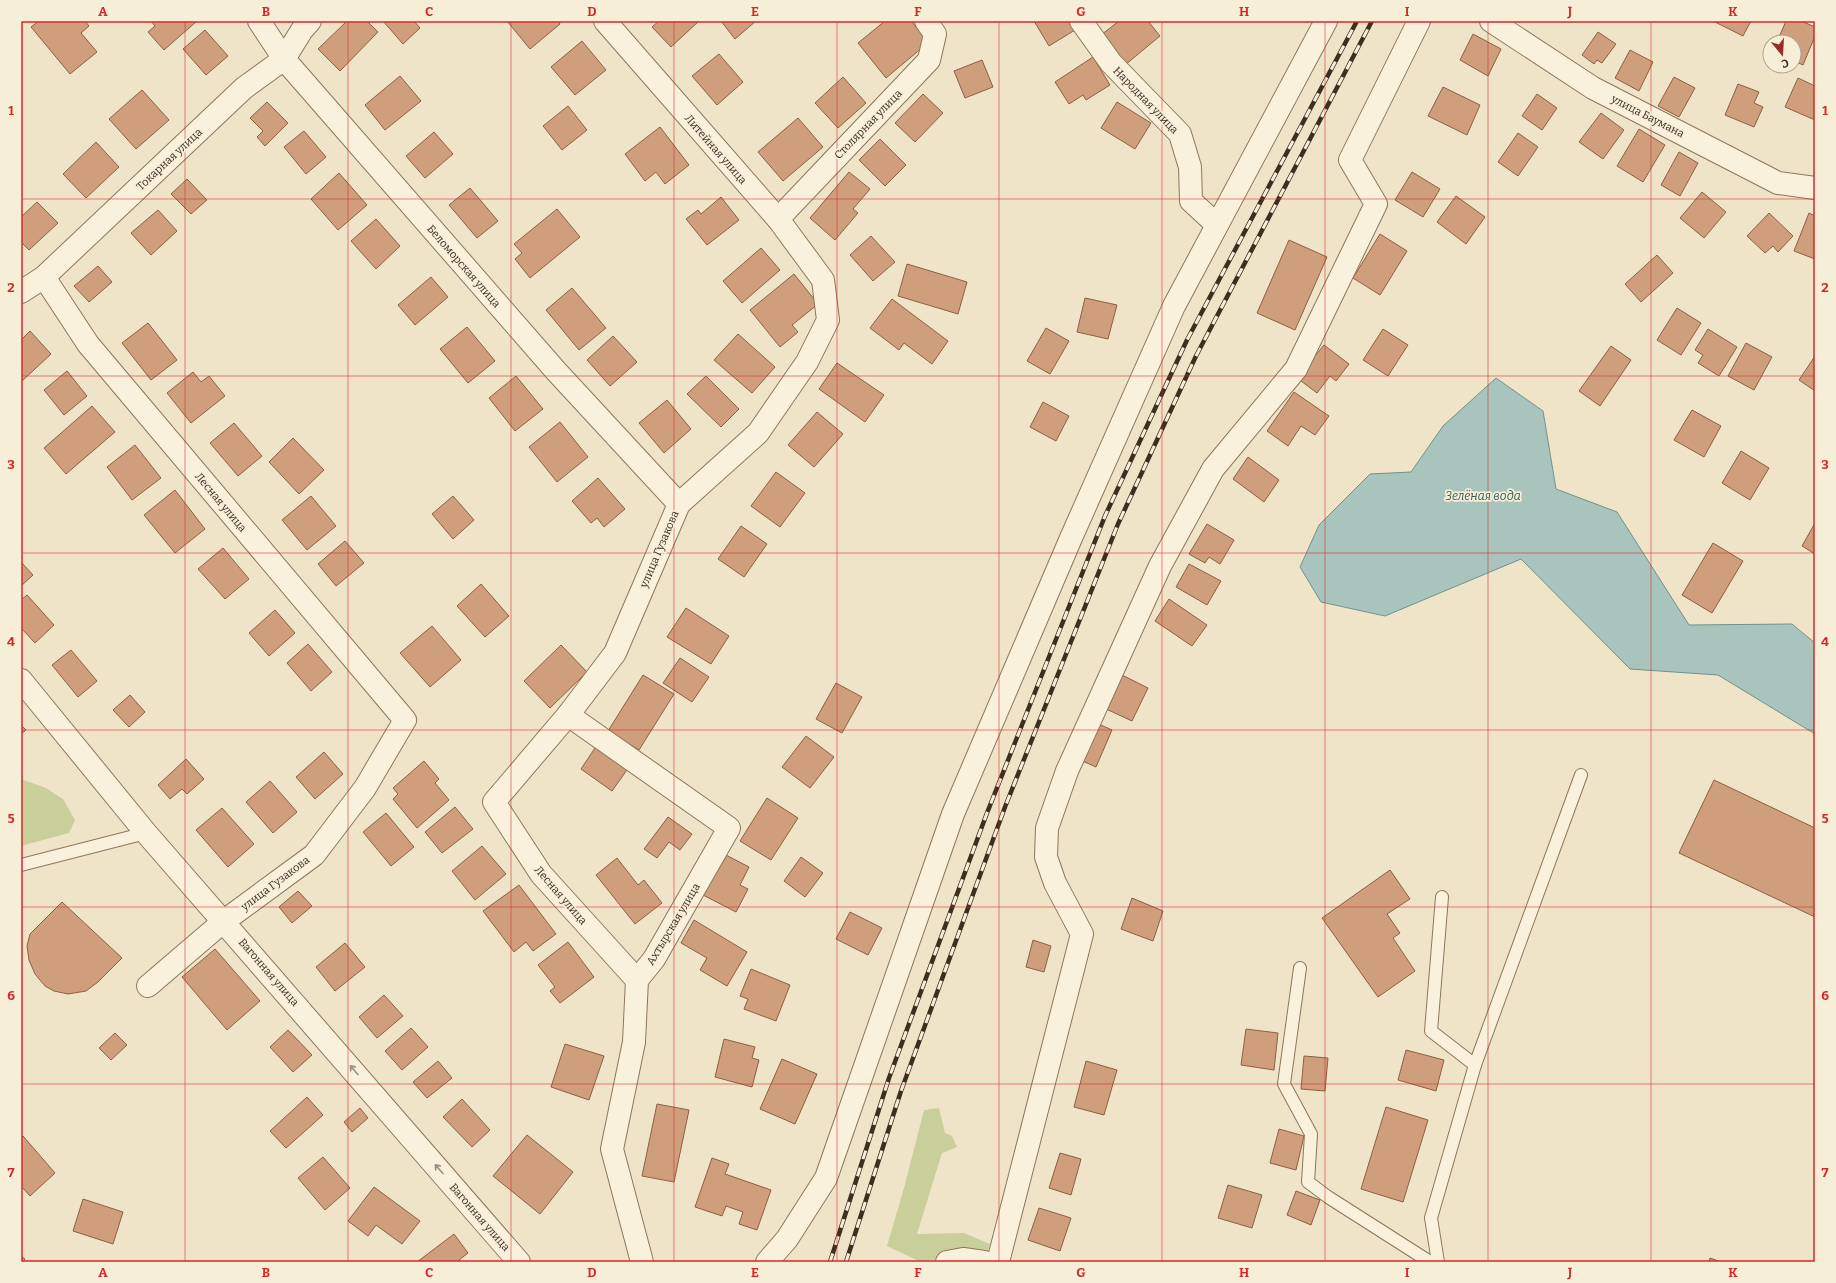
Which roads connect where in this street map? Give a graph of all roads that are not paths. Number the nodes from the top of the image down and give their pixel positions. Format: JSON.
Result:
{"nodes":[{"id":1,"x":259,"y":21,"type":"edge"},
{"id":2,"x":310,"y":21,"type":"edge"},
{"id":3,"x":605,"y":21,"type":"edge"},
{"id":4,"x":926,"y":21,"type":"edge"},
{"id":5,"x":1081,"y":21,"type":"edge"},
{"id":6,"x":1326,"y":21,"type":"edge"},
{"id":7,"x":1419,"y":21,"type":"edge"},
{"id":8,"x":1491,"y":21,"type":"edge"},
{"id":9,"x":284,"y":59,"type":"junction"},
{"id":10,"x":1815,"y":188,"type":"edge"},
{"id":11,"x":778,"y":219,"type":"junction"},
{"id":12,"x":1217,"y":225,"type":"junction"},
{"id":13,"x":44,"y":277,"type":"junction"},
{"id":14,"x":823,"y":280,"type":"joint"},
{"id":15,"x":22,"y":288,"type":"edge"},
{"id":16,"x":679,"y":504,"type":"junction"},
{"id":17,"x":21,"y":680,"type":"edge"},
{"id":18,"x":568,"y":715,"type":"junction"},
{"id":19,"x":405,"y":720,"type":"joint"},
{"id":20,"x":1581,"y":775,"type":"dead end"},
{"id":21,"x":494,"y":802,"type":"joint"},
{"id":22,"x":146,"y":833,"type":"junction"},
{"id":23,"x":21,"y":865,"type":"edge"},
{"id":24,"x":1442,"y":897,"type":"dead end"},
{"id":25,"x":224,"y":921,"type":"junction"},
{"id":26,"x":1300,"y":968,"type":"dead end"},
{"id":27,"x":637,"y":980,"type":"junction"},
{"id":28,"x":148,"y":986,"type":"dead end"},
{"id":29,"x":1475,"y":1065,"type":"junction"},
{"id":30,"x":519,"y":1262,"type":"edge"},
{"id":31,"x":642,"y":1262,"type":"edge"},
{"id":32,"x":767,"y":1262,"type":"edge"},
{"id":33,"x":947,"y":1262,"type":"edge"},
{"id":34,"x":984,"y":1262,"type":"edge"},
{"id":35,"x":998,"y":1262,"type":"edge"},
{"id":36,"x":1430,"y":1262,"type":"edge"},
{"id":37,"x":1438,"y":1262,"type":"edge"}],
"edges":[{"from":1,"to":9,"type":"street","name":"Беломорская улица"},
{"from":2,"to":9,"type":"street","name":"Токарная улица"},
{"from":3,"to":11,"type":"street","name":"Литейная улица"},
{"from":4,"to":11,"type":"street","name":"Столярная улица"},
{"from":5,"to":12,"type":"street","name":"Народная улица"},
{"from":6,"to":12,"type":"street"},
{"from":7,"to":35,"type":"street"},
{"from":8,"to":10,"type":"street","name":"улица Баумана"},
{"from":9,"to":13,"type":"street","name":"Токарная улица"},
{"from":9,"to":16,"type":"street","name":"Беломорская улица"},
{"from":11,"to":14,"type":"street","name":"Литейная улица"},
{"from":12,"to":32,"type":"street"},
{"from":13,"to":15,"type":"street","name":"Токарная улица"},
{"from":13,"to":19,"type":"street","name":"Лесная улица"},
{"from":14,"to":16,"type":"street","name":"улица Гузакова"},
{"from":16,"to":18,"type":"street","name":"улица Гузакова"},
{"from":17,"to":22,"type":"street","name":"Вагонная улица"},
{"from":18,"to":21,"type":"street","name":"улица Гузакова"},
{"from":18,"to":27,"type":"street","name":"Ахтырская улица"},
{"from":19,"to":25,"type":"street","name":"улица Гузакова"},
{"from":20,"to":29,"type":"lane"},
{"from":21,"to":27,"type":"street","name":"Лесная улица"},
{"from":22,"to":23,"type":"lane"},
{"from":22,"to":25,"type":"street","name":"Вагонная улица"},
{"from":24,"to":29,"type":"lane"},
{"from":25,"to":28,"type":"street","name":"улица Гузакова"},
{"from":30,"to":25,"type":"street","name":"Вагонная улица","one_way":true},
{"from":26,"to":36,"type":"lane"},
{"from":27,"to":31,"type":"street"},
{"from":29,"to":37,"type":"lane"},
{"from":33,"to":34,"type":"street"}]}
